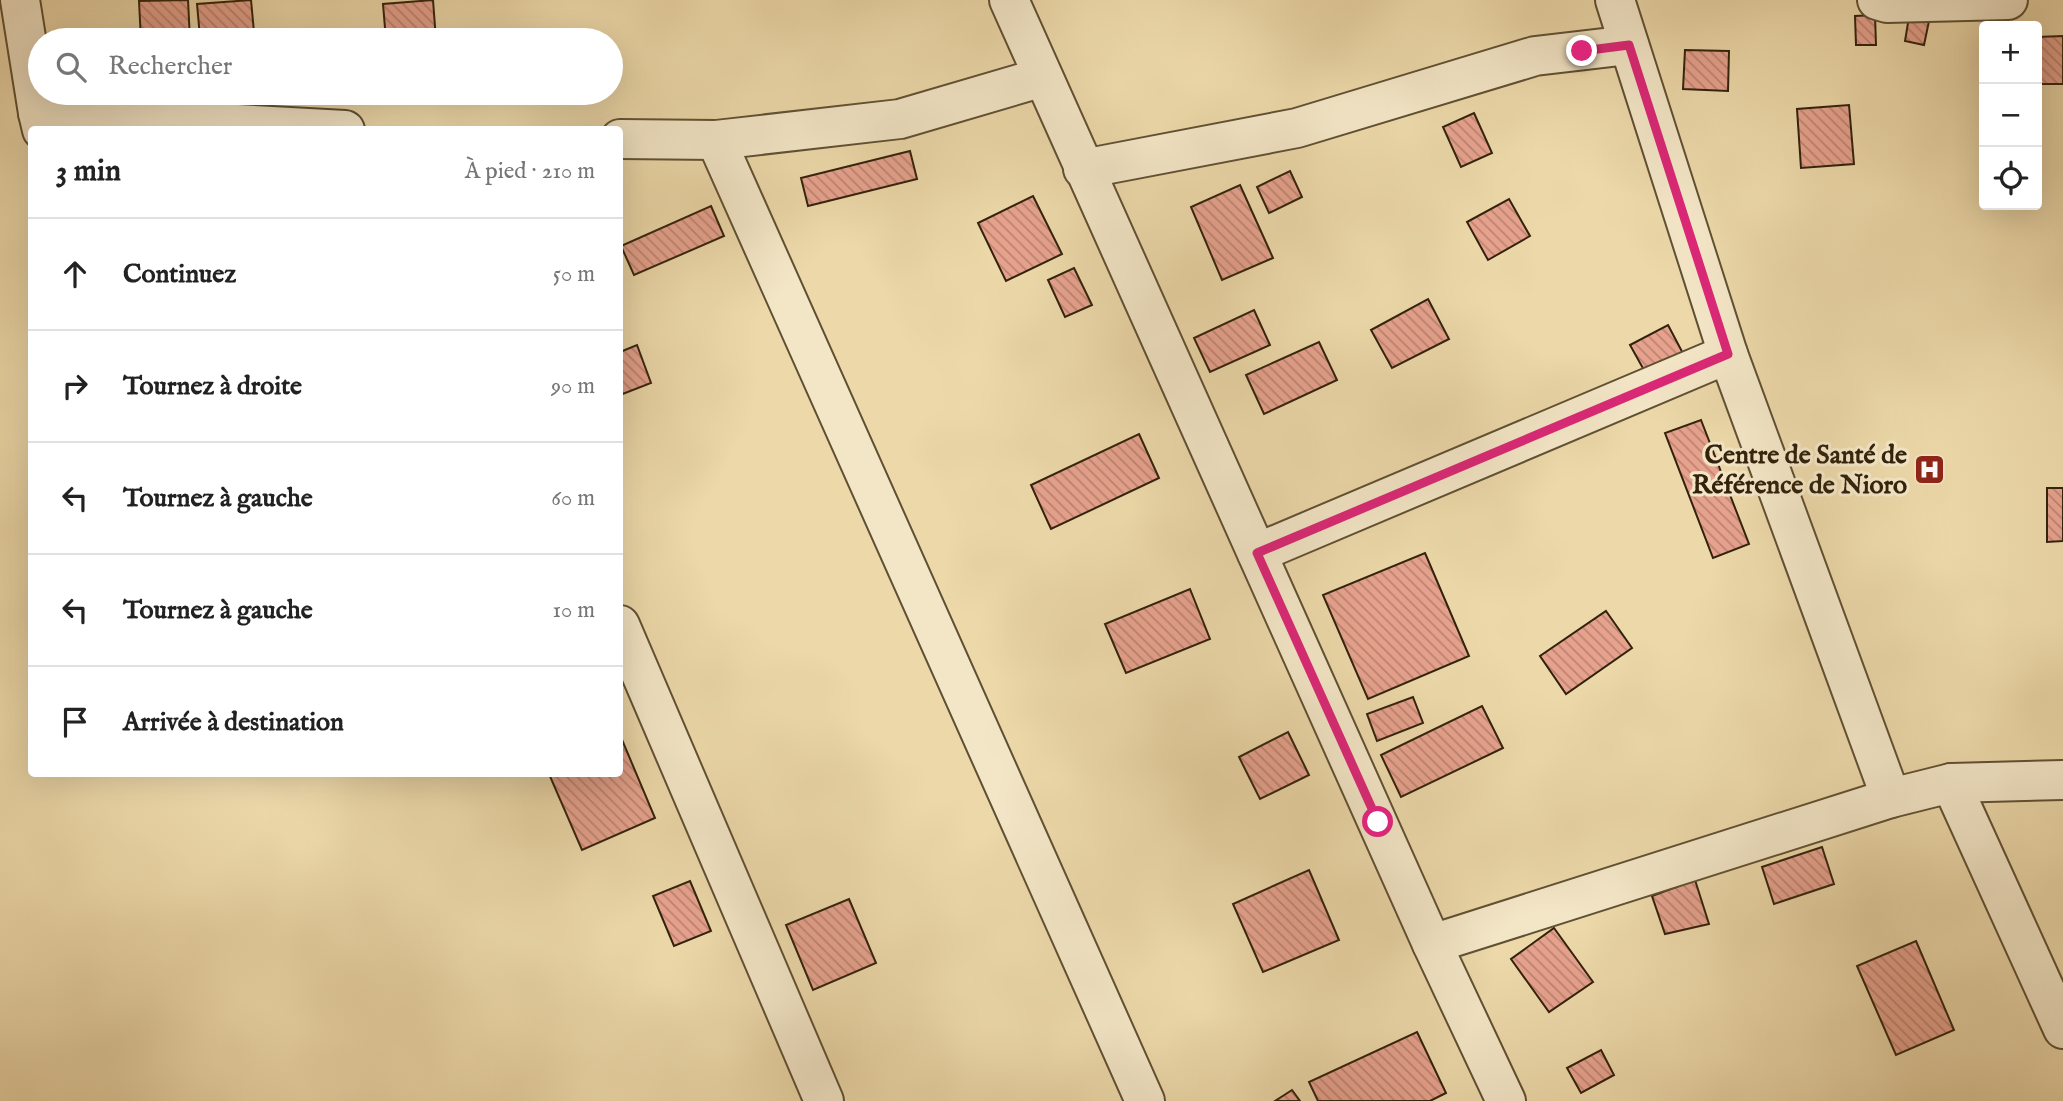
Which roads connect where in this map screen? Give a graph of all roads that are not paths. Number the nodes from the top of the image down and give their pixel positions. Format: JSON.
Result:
{"nodes":[{"id":1,"x":20,"y":0,"type":"edge"},
{"id":2,"x":1009,"y":0,"type":"edge"},
{"id":3,"x":1615,"y":0,"type":"edge"},
{"id":4,"x":1877,"y":0,"type":"edge"},
{"id":5,"x":2008,"y":0,"type":"edge"},
{"id":6,"x":1629,"y":45,"type":"junction"},
{"id":7,"x":28,"y":48,"type":"edge"},
{"id":8,"x":1043,"y":77,"type":"junction"},
{"id":9,"x":40,"y":121,"type":"edge"},
{"id":10,"x":209,"y":126,"type":"edge"},
{"id":11,"x":623,"y":139,"type":"edge"},
{"id":12,"x":716,"y":141,"type":"junction"},
{"id":13,"x":1083,"y":169,"type":"junction"},
{"id":14,"x":1728,"y":354,"type":"junction"},
{"id":15,"x":1257,"y":553,"type":"junction"},
{"id":16,"x":623,"y":632,"type":"edge"},
{"id":17,"x":2063,"y":779,"type":"edge"},
{"id":18,"x":1951,"y":783,"type":"junction"},
{"id":19,"x":1891,"y":798,"type":"junction"},
{"id":20,"x":1432,"y":944,"type":"junction"},
{"id":21,"x":2063,"y":1030,"type":"edge"},
{"id":22,"x":824,"y":1101,"type":"edge"},
{"id":23,"x":1145,"y":1101,"type":"edge"},
{"id":24,"x":1506,"y":1101,"type":"edge"}],
"edges":[{"from":1,"to":7,"type":"street"},
{"from":2,"to":8,"type":"street"},
{"from":3,"to":6,"type":"street"},
{"from":4,"to":5,"type":"street"},
{"from":6,"to":13,"type":"street"},
{"from":6,"to":14,"type":"street"},
{"from":8,"to":12,"type":"street"},
{"from":8,"to":13,"type":"street"},
{"from":9,"to":10,"type":"street"},
{"from":11,"to":12,"type":"street"},
{"from":12,"to":23,"type":"street"},
{"from":13,"to":15,"type":"street"},
{"from":14,"to":15,"type":"street"},
{"from":14,"to":19,"type":"street"},
{"from":15,"to":20,"type":"street"},
{"from":16,"to":22,"type":"street"},
{"from":17,"to":18,"type":"street"},
{"from":18,"to":19,"type":"street"},
{"from":18,"to":21,"type":"street"},
{"from":19,"to":20,"type":"street"},
{"from":20,"to":24,"type":"street"}]}
